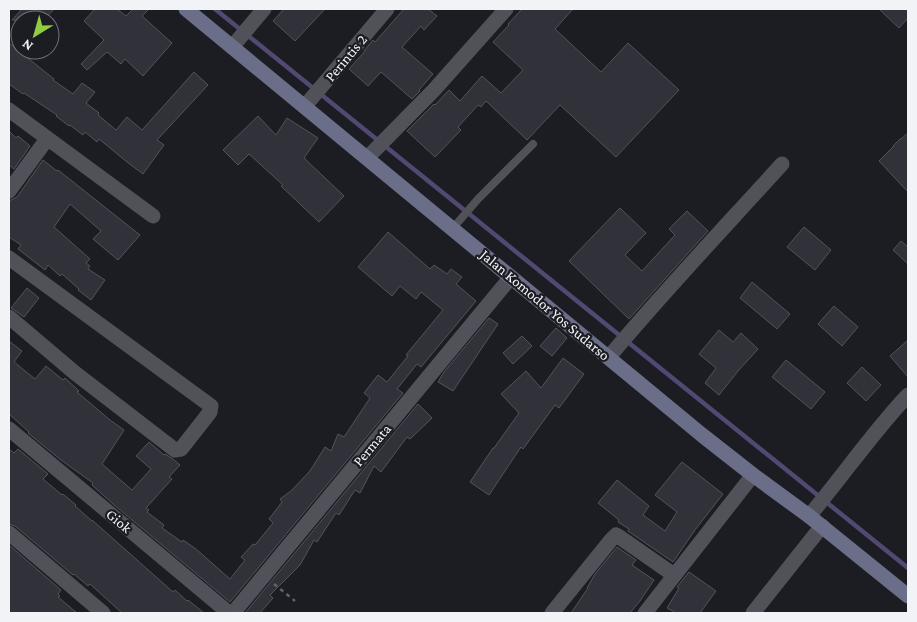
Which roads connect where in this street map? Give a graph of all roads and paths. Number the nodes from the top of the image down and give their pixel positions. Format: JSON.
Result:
{"nodes":[{"id":1,"x":186,"y":9,"type":"edge"},
{"id":2,"x":387,"y":9,"type":"edge"},
{"id":3,"x":506,"y":9,"type":"edge"},
{"id":4,"x":261,"y":11,"type":"edge"},
{"id":5,"x":236,"y":42,"type":"junction"},
{"id":6,"x":310,"y":101,"type":"junction"},
{"id":7,"x":9,"y":110,"type":"edge"},
{"id":8,"x":47,"y":139,"type":"junction"},
{"id":9,"x":533,"y":144,"type":"dead end"},
{"id":10,"x":372,"y":153,"type":"junction"},
{"id":11,"x":782,"y":164,"type":"dead end"},
{"id":12,"x":9,"y":191,"type":"edge"},
{"id":13,"x":153,"y":216,"type":"dead end"},
{"id":14,"x":456,"y":225,"type":"junction"},
{"id":15,"x":9,"y":258,"type":"edge"},
{"id":16,"x":511,"y":277,"type":"junction"},
{"id":17,"x":9,"y":317,"type":"edge"},
{"id":18,"x":613,"y":352,"type":"junction"},
{"id":19,"x":908,"y":395,"type":"edge"},
{"id":20,"x":9,"y":429,"type":"edge"},
{"id":21,"x":753,"y":476,"type":"junction"},
{"id":22,"x":814,"y":510,"type":"junction"},
{"id":23,"x":822,"y":526,"type":"junction"},
{"id":24,"x":9,"y":533,"type":"edge"},
{"id":25,"x":674,"y":575,"type":"junction"},
{"id":26,"x":264,"y":576,"type":"junction"},
{"id":27,"x":908,"y":596,"type":"edge"},
{"id":28,"x":295,"y":601,"type":"dead end"},
{"id":29,"x":104,"y":613,"type":"edge"},
{"id":30,"x":231,"y":613,"type":"edge"},
{"id":31,"x":552,"y":613,"type":"edge"},
{"id":32,"x":645,"y":613,"type":"edge"},
{"id":33,"x":753,"y":613,"type":"edge"}],
"edges":[{"from":1,"to":5,"type":"street","name":"Jalan Komodor Yos Sudarso"},
{"from":2,"to":6,"type":"street","name":"Perintis 2"},
{"from":3,"to":10,"type":"street"},
{"from":4,"to":5,"type":"street"},
{"from":5,"to":6,"type":"street","name":"Jalan Komodor Yos Sudarso"},
{"from":6,"to":10,"type":"street","name":"Jalan Komodor Yos Sudarso"},
{"from":7,"to":8,"type":"street"},
{"from":8,"to":12,"type":"street"},
{"from":8,"to":13,"type":"street"},
{"from":9,"to":14,"type":"lane"},
{"from":10,"to":14,"type":"street","name":"Jalan Komodor Yos Sudarso"},
{"from":11,"to":18,"type":"street"},
{"from":14,"to":16,"type":"street","name":"Jalan Komodor Yos Sudarso"},
{"from":15,"to":17,"type":"street"},
{"from":16,"to":18,"type":"street","name":"Jalan Komodor Yos Sudarso"},
{"from":16,"to":26,"type":"street","name":"Permata"},
{"from":18,"to":21,"type":"street","name":"Jalan Komodor Yos Sudarso"},
{"from":19,"to":22,"type":"street"},
{"from":20,"to":30,"type":"street","name":"Giok"},
{"from":21,"to":22,"type":"street","name":"Jalan Komodor Yos Sudarso"},
{"from":21,"to":25,"type":"street"},
{"from":22,"to":23,"type":"street","name":"Jalan Komodor Yos Sudarso"},
{"from":23,"to":27,"type":"street","name":"Jalan Komodor Yos Sudarso"},
{"from":23,"to":33,"type":"street"},
{"from":24,"to":29,"type":"street"},
{"from":25,"to":31,"type":"street"},
{"from":25,"to":32,"type":"street"},
{"from":26,"to":28,"type":"path"},
{"from":26,"to":30,"type":"street","name":"Permata"}]}
